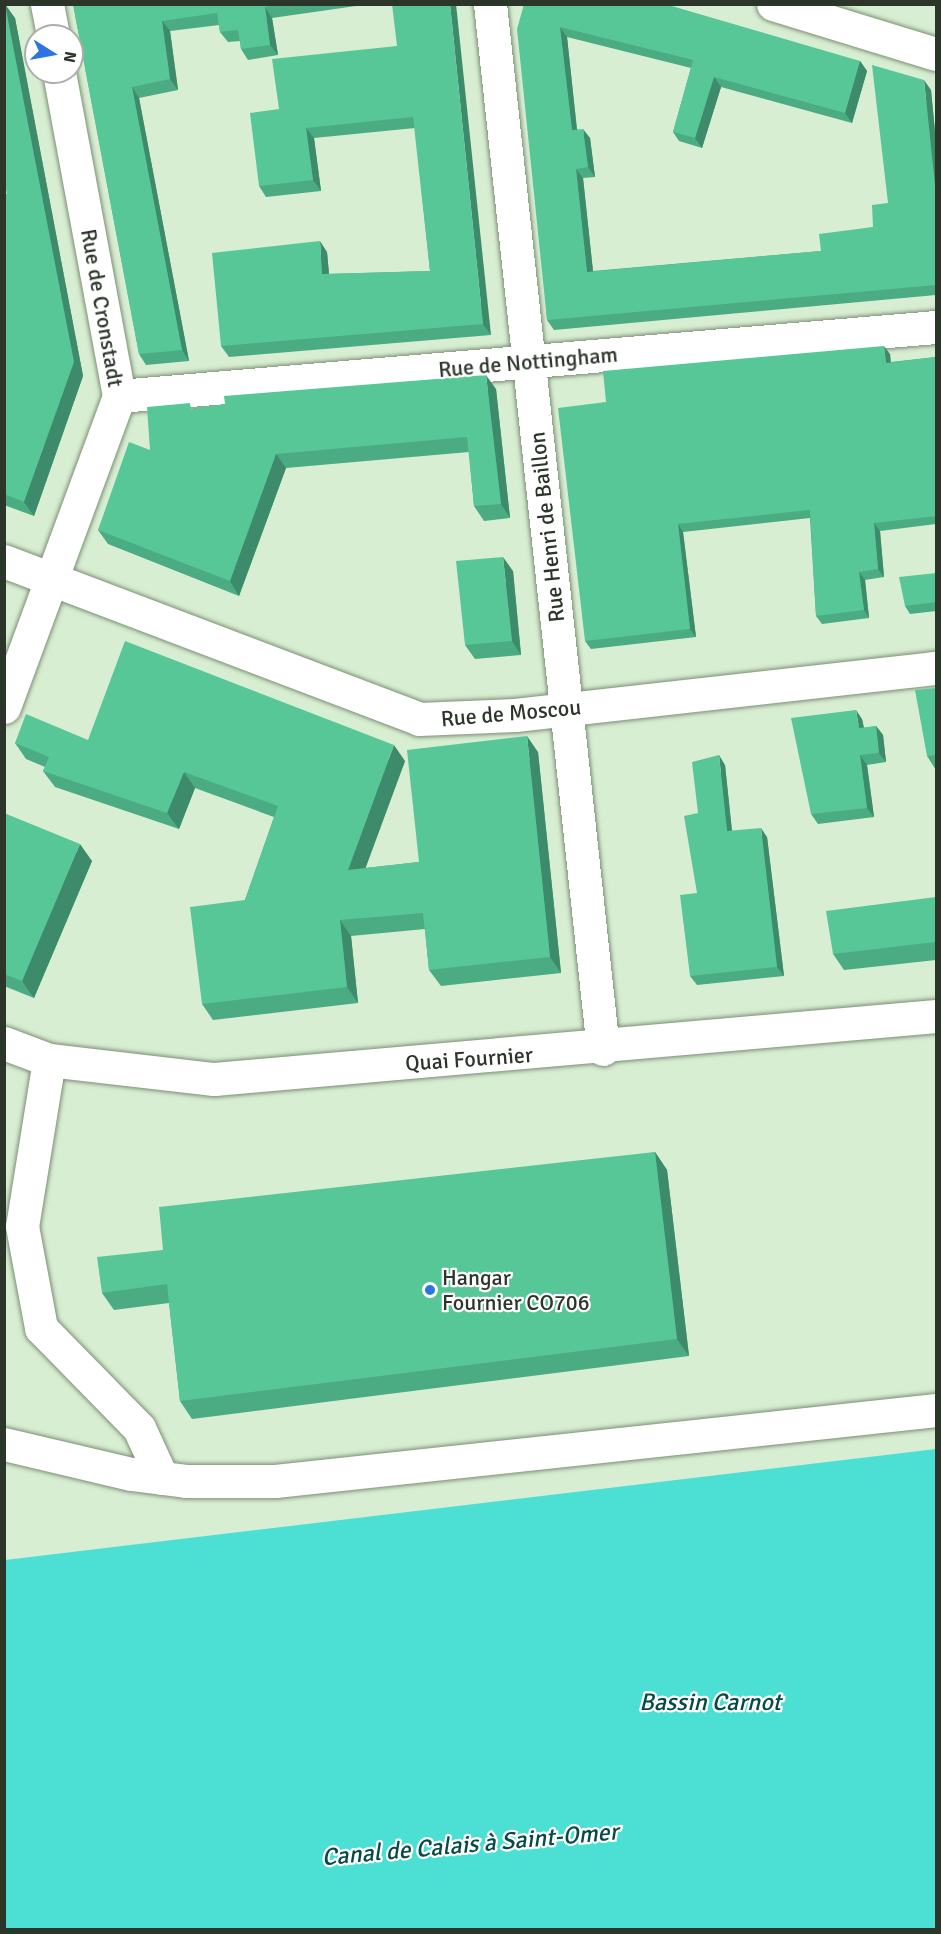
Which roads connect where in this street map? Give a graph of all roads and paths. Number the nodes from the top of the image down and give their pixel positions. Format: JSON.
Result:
{"nodes":[{"id":1,"x":47,"y":4,"type":"edge"},
{"id":2,"x":490,"y":4,"type":"edge"},
{"id":3,"x":773,"y":4,"type":"edge"},
{"id":4,"x":51,"y":24,"type":"edge"},
{"id":5,"x":936,"y":54,"type":"edge"},
{"id":6,"x":61,"y":84,"type":"edge"},
{"id":7,"x":936,"y":327,"type":"edge"},
{"id":8,"x":529,"y":362,"type":"junction"},
{"id":9,"x":119,"y":396,"type":"junction"},
{"id":10,"x":4,"y":561,"type":"edge"},
{"id":11,"x":52,"y":580,"type":"junction"},
{"id":12,"x":936,"y":668,"type":"edge"},
{"id":13,"x":4,"y":707,"type":"edge"},
{"id":14,"x":566,"y":709,"type":"junction"},
{"id":15,"x":936,"y":1016,"type":"edge"},
{"id":16,"x":4,"y":1043,"type":"edge"},
{"id":17,"x":603,"y":1049,"type":"junction"},
{"id":18,"x":49,"y":1060,"type":"junction"},
{"id":19,"x":936,"y":1410,"type":"edge"},
{"id":20,"x":4,"y":1444,"type":"edge"},
{"id":21,"x":162,"y":1478,"type":"junction"}],
"edges":[{"from":1,"to":4,"type":"street"},
{"from":2,"to":8,"type":"street","name":"Rue Henri de Baillon"},
{"from":3,"to":5,"type":"street"},
{"from":6,"to":9,"type":"street","name":"Rue de Cronstadt"},
{"from":7,"to":8,"type":"street","name":"Rue de Nottingham"},
{"from":8,"to":9,"type":"street","name":"Rue de Nottingham"},
{"from":8,"to":14,"type":"street","name":"Rue Henri de Baillon"},
{"from":9,"to":11,"type":"street","name":"Rue de Cronstadt"},
{"from":10,"to":11,"type":"street","name":"Rue de Moscou"},
{"from":11,"to":13,"type":"street","name":"Rue de Cronstadt"},
{"from":11,"to":14,"type":"street","name":"Rue de Moscou"},
{"from":12,"to":14,"type":"street","name":"Rue de Moscou"},
{"from":14,"to":17,"type":"street","name":"Rue Henri de Baillon"},
{"from":15,"to":17,"type":"street","name":"Quai Fournier"},
{"from":16,"to":18,"type":"street","name":"Quai Fournier"},
{"from":17,"to":18,"type":"street","name":"Quai Fournier"},
{"from":18,"to":21,"type":"street"},
{"from":19,"to":21,"type":"street"},
{"from":20,"to":21,"type":"street"}]}
